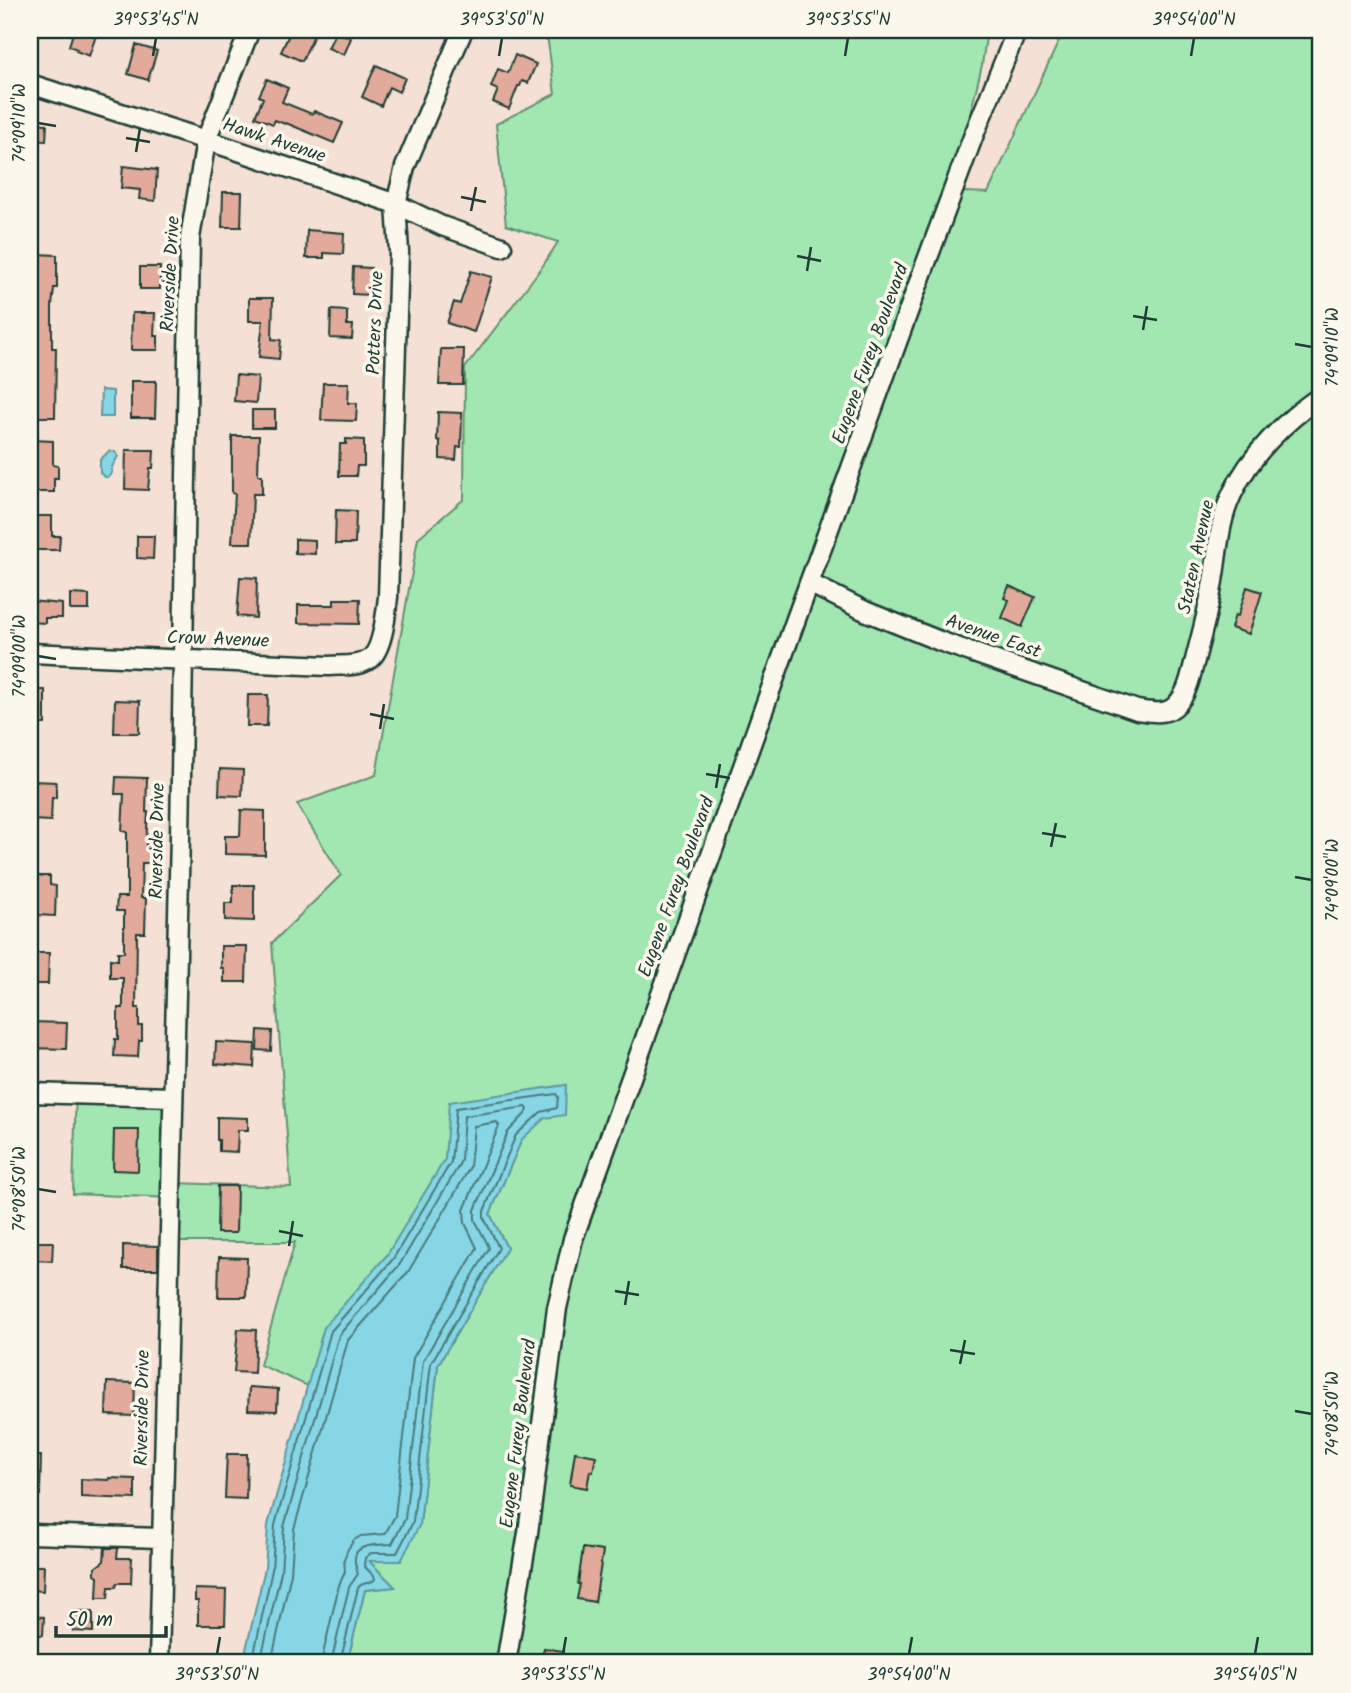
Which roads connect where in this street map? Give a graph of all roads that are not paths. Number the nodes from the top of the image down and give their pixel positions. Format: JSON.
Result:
{"nodes":[{"id":1,"x":250,"y":30,"type":"edge"},
{"id":2,"x":463,"y":30,"type":"edge"},
{"id":3,"x":1017,"y":30,"type":"edge"},
{"id":4,"x":30,"y":84,"type":"edge"},
{"id":5,"x":206,"y":140,"type":"junction"},
{"id":6,"x":396,"y":204,"type":"junction"},
{"id":7,"x":502,"y":247,"type":"dead end"},
{"id":8,"x":1321,"y":396,"type":"edge"},
{"id":9,"x":809,"y":583,"type":"junction"},
{"id":10,"x":383,"y":629,"type":"joint"},
{"id":11,"x":30,"y":653,"type":"edge"},
{"id":12,"x":182,"y":660,"type":"junction"},
{"id":13,"x":1168,"y":711,"type":"joint"},
{"id":14,"x":30,"y":1093,"type":"edge"},
{"id":15,"x":172,"y":1097,"type":"junction"},
{"id":16,"x":30,"y":1534,"type":"edge"},
{"id":17,"x":161,"y":1538,"type":"junction"},
{"id":18,"x":159,"y":1663,"type":"edge"},
{"id":19,"x":506,"y":1663,"type":"edge"}],
"edges":[{"from":1,"to":5,"type":"street","name":"Riverside Drive"},
{"from":2,"to":6,"type":"street","name":"Potters Drive"},
{"from":3,"to":9,"type":"street","name":"Eugene Furey Boulevard"},
{"from":4,"to":5,"type":"street","name":"Hawk Avenue"},
{"from":5,"to":6,"type":"street","name":"Hawk Avenue"},
{"from":5,"to":12,"type":"street","name":"Riverside Drive"},
{"from":6,"to":7,"type":"street","name":"Hawk Avenue"},
{"from":6,"to":10,"type":"street","name":"Potters Drive"},
{"from":8,"to":13,"type":"street","name":"Staten Avenue"},
{"from":9,"to":13,"type":"street","name":"Avenue East"},
{"from":9,"to":19,"type":"street","name":"Eugene Furey Boulevard"},
{"from":10,"to":12,"type":"street","name":"Crow Avenue"},
{"from":11,"to":12,"type":"street","name":"Crow Avenue"},
{"from":12,"to":15,"type":"street","name":"Riverside Drive"},
{"from":14,"to":15,"type":"street"},
{"from":15,"to":17,"type":"street","name":"Riverside Drive"},
{"from":16,"to":17,"type":"street"},
{"from":17,"to":18,"type":"street","name":"Riverside Drive"}]}
